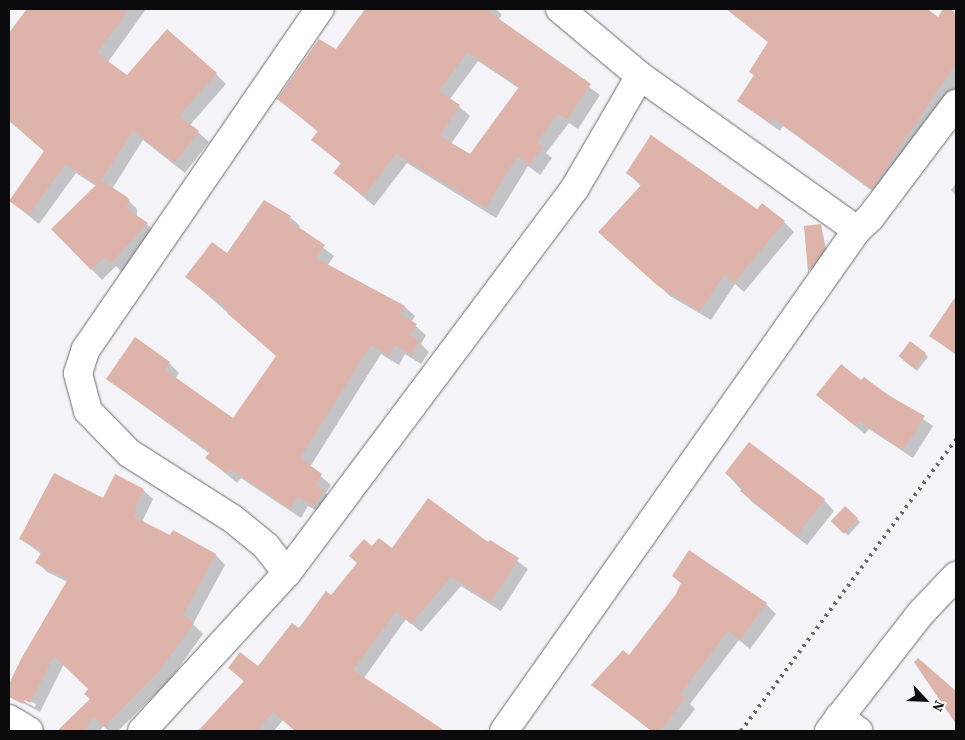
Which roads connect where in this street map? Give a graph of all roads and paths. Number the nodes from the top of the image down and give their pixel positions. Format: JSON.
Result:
{"nodes":[{"id":1,"x":320,"y":9,"type":"edge"},
{"id":2,"x":560,"y":9,"type":"edge"},
{"id":3,"x":640,"y":76,"type":"junction"},
{"id":4,"x":956,"y":104,"type":"edge"},
{"id":5,"x":857,"y":230,"type":"junction"},
{"id":6,"x":286,"y":573,"type":"junction"},
{"id":7,"x":956,"y":576,"type":"edge"},
{"id":8,"x":9,"y":718,"type":"edge"},
{"id":9,"x":842,"y":726,"type":"edge"},
{"id":10,"x":30,"y":731,"type":"edge"},
{"id":11,"x":142,"y":731,"type":"edge"},
{"id":12,"x":504,"y":731,"type":"edge"}],
"edges":[{"from":1,"to":6,"type":"street"},
{"from":2,"to":3,"type":"street"},
{"from":3,"to":5,"type":"street"},
{"from":3,"to":6,"type":"street"},
{"from":4,"to":5,"type":"street"},
{"from":5,"to":12,"type":"street"},
{"from":6,"to":11,"type":"street"},
{"from":7,"to":9,"type":"street"},
{"from":8,"to":10,"type":"street"}]}
